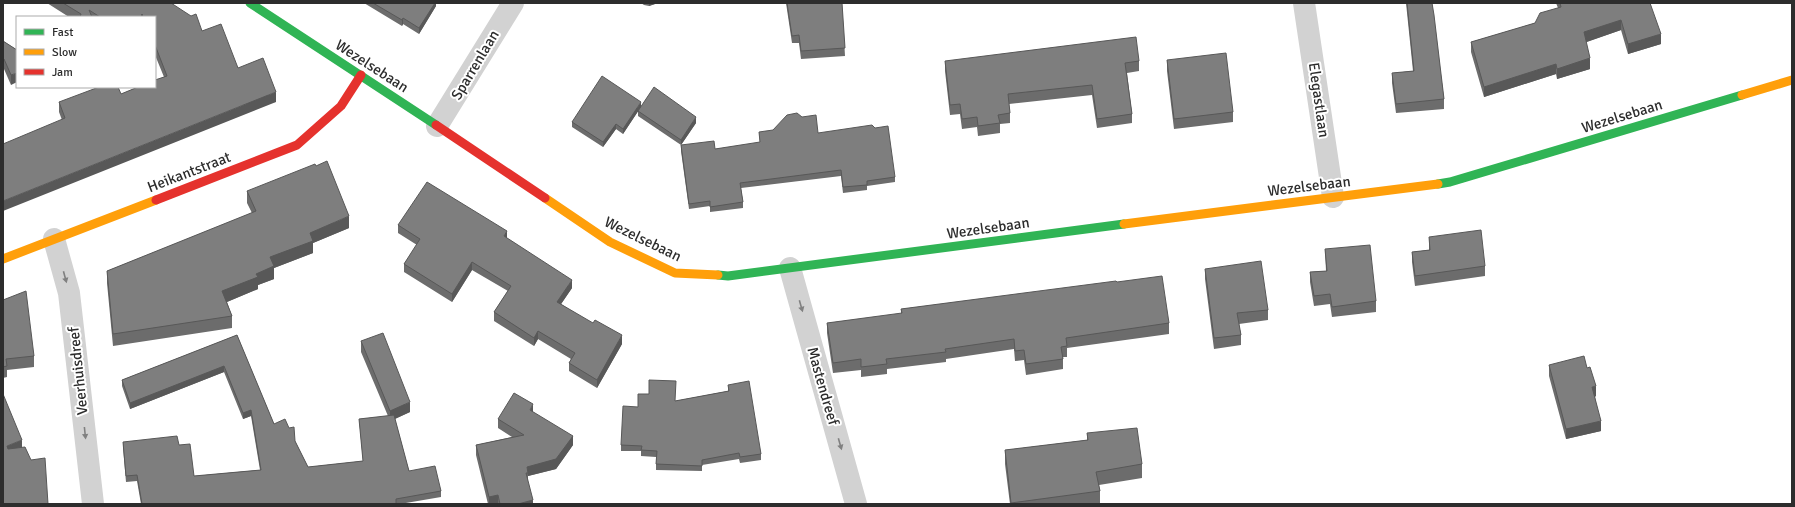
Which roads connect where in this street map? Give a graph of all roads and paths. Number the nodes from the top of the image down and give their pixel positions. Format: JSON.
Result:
{"nodes":[{"id":1,"x":250,"y":3,"type":"edge"},
{"id":2,"x":513,"y":3,"type":"edge"},
{"id":3,"x":1304,"y":3,"type":"edge"},
{"id":4,"x":361,"y":75,"type":"junction"},
{"id":5,"x":1792,"y":80,"type":"edge"},
{"id":6,"x":437,"y":126,"type":"junction"},
{"id":7,"x":1333,"y":197,"type":"junction"},
{"id":8,"x":54,"y":239,"type":"junction"},
{"id":9,"x":3,"y":259,"type":"edge"},
{"id":10,"x":790,"y":268,"type":"junction"},
{"id":11,"x":93,"y":504,"type":"edge"},
{"id":12,"x":856,"y":504,"type":"edge"}],
"edges":[{"from":1,"to":4,"type":"street","name":"Wezelsebaan"},
{"from":2,"to":6,"type":"street","name":"Sparrenlaan"},
{"from":3,"to":7,"type":"street","name":"Elegastlaan"},
{"from":4,"to":6,"type":"street","name":"Wezelsebaan"},
{"from":4,"to":8,"type":"street","name":"Heikantstraat"},
{"from":5,"to":7,"type":"street","name":"Wezelsebaan"},
{"from":6,"to":10,"type":"street","name":"Wezelsebaan"},
{"from":7,"to":10,"type":"street","name":"Wezelsebaan"},
{"from":8,"to":9,"type":"street","name":"Heikantstraat"},
{"from":8,"to":11,"type":"street","name":"Veerhuisdreef","one_way":true},
{"from":10,"to":12,"type":"street","name":"Mastendreef","one_way":true}]}
